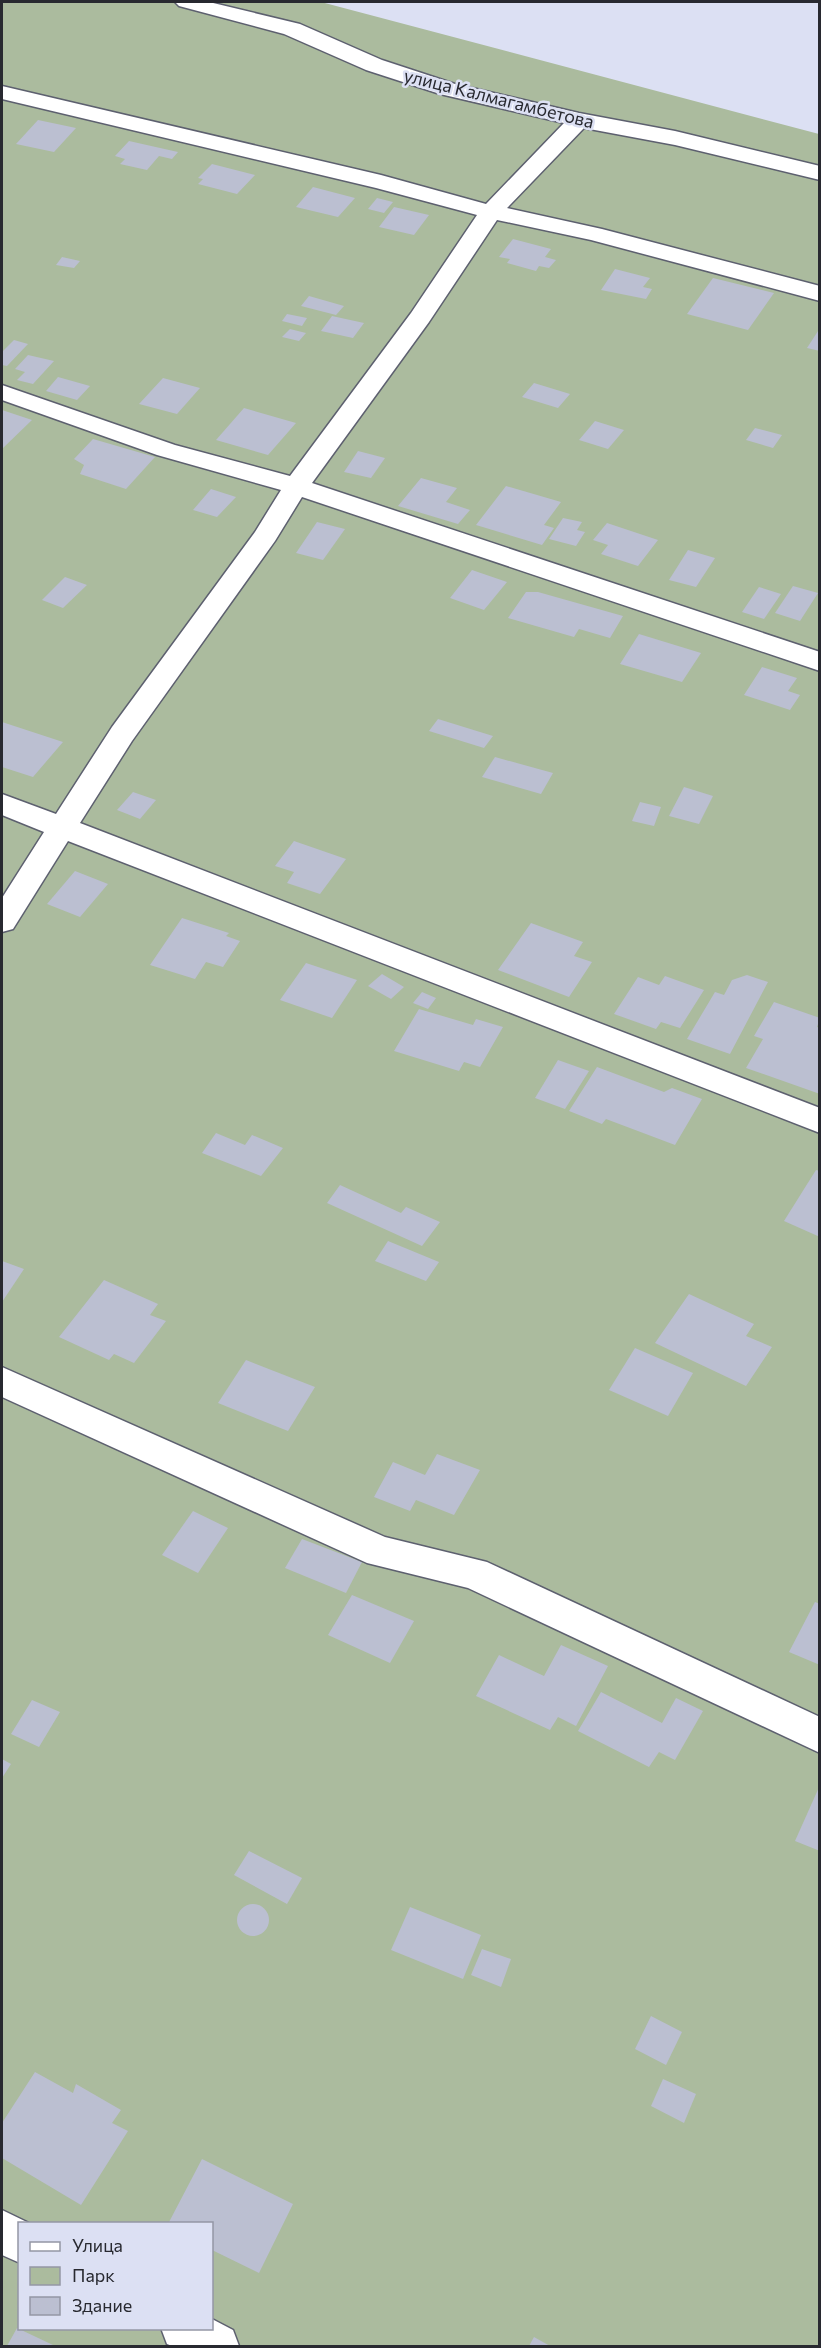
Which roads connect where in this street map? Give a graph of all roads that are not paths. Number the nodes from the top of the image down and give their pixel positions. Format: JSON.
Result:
{"nodes":[{"id":1,"x":186,"y":2,"type":"edge"},
{"id":2,"x":2,"y":92,"type":"edge"},
{"id":3,"x":579,"y":120,"type":"junction"},
{"id":4,"x":819,"y":173,"type":"edge"},
{"id":5,"x":491,"y":212,"type":"junction"},
{"id":6,"x":819,"y":294,"type":"edge"},
{"id":7,"x":2,"y":392,"type":"edge"},
{"id":8,"x":296,"y":486,"type":"junction"},
{"id":9,"x":819,"y":662,"type":"edge"},
{"id":10,"x":2,"y":804,"type":"edge"},
{"id":11,"x":62,"y":826,"type":"junction"},
{"id":12,"x":2,"y":921,"type":"edge"},
{"id":13,"x":819,"y":1121,"type":"edge"},
{"id":14,"x":2,"y":1381,"type":"edge"},
{"id":15,"x":819,"y":1736,"type":"edge"},
{"id":16,"x":2,"y":2232,"type":"edge"},
{"id":17,"x":18,"y":2240,"type":"edge"},
{"id":18,"x":187,"y":2330,"type":"edge"},
{"id":19,"x":217,"y":2346,"type":"edge"}],
"edges":[{"from":1,"to":3,"type":"street","name":"улица Калмагамбетова"},
{"from":2,"to":5,"type":"street"},
{"from":3,"to":4,"type":"street","name":"улица Калмагамбетова"},
{"from":3,"to":5,"type":"street"},
{"from":5,"to":6,"type":"street"},
{"from":5,"to":8,"type":"street"},
{"from":7,"to":8,"type":"street"},
{"from":8,"to":9,"type":"street"},
{"from":8,"to":11,"type":"street"},
{"from":10,"to":11,"type":"street"},
{"from":11,"to":12,"type":"street"},
{"from":11,"to":13,"type":"street"},
{"from":14,"to":15,"type":"street"},
{"from":16,"to":17,"type":"street"},
{"from":18,"to":19,"type":"street"}]}
